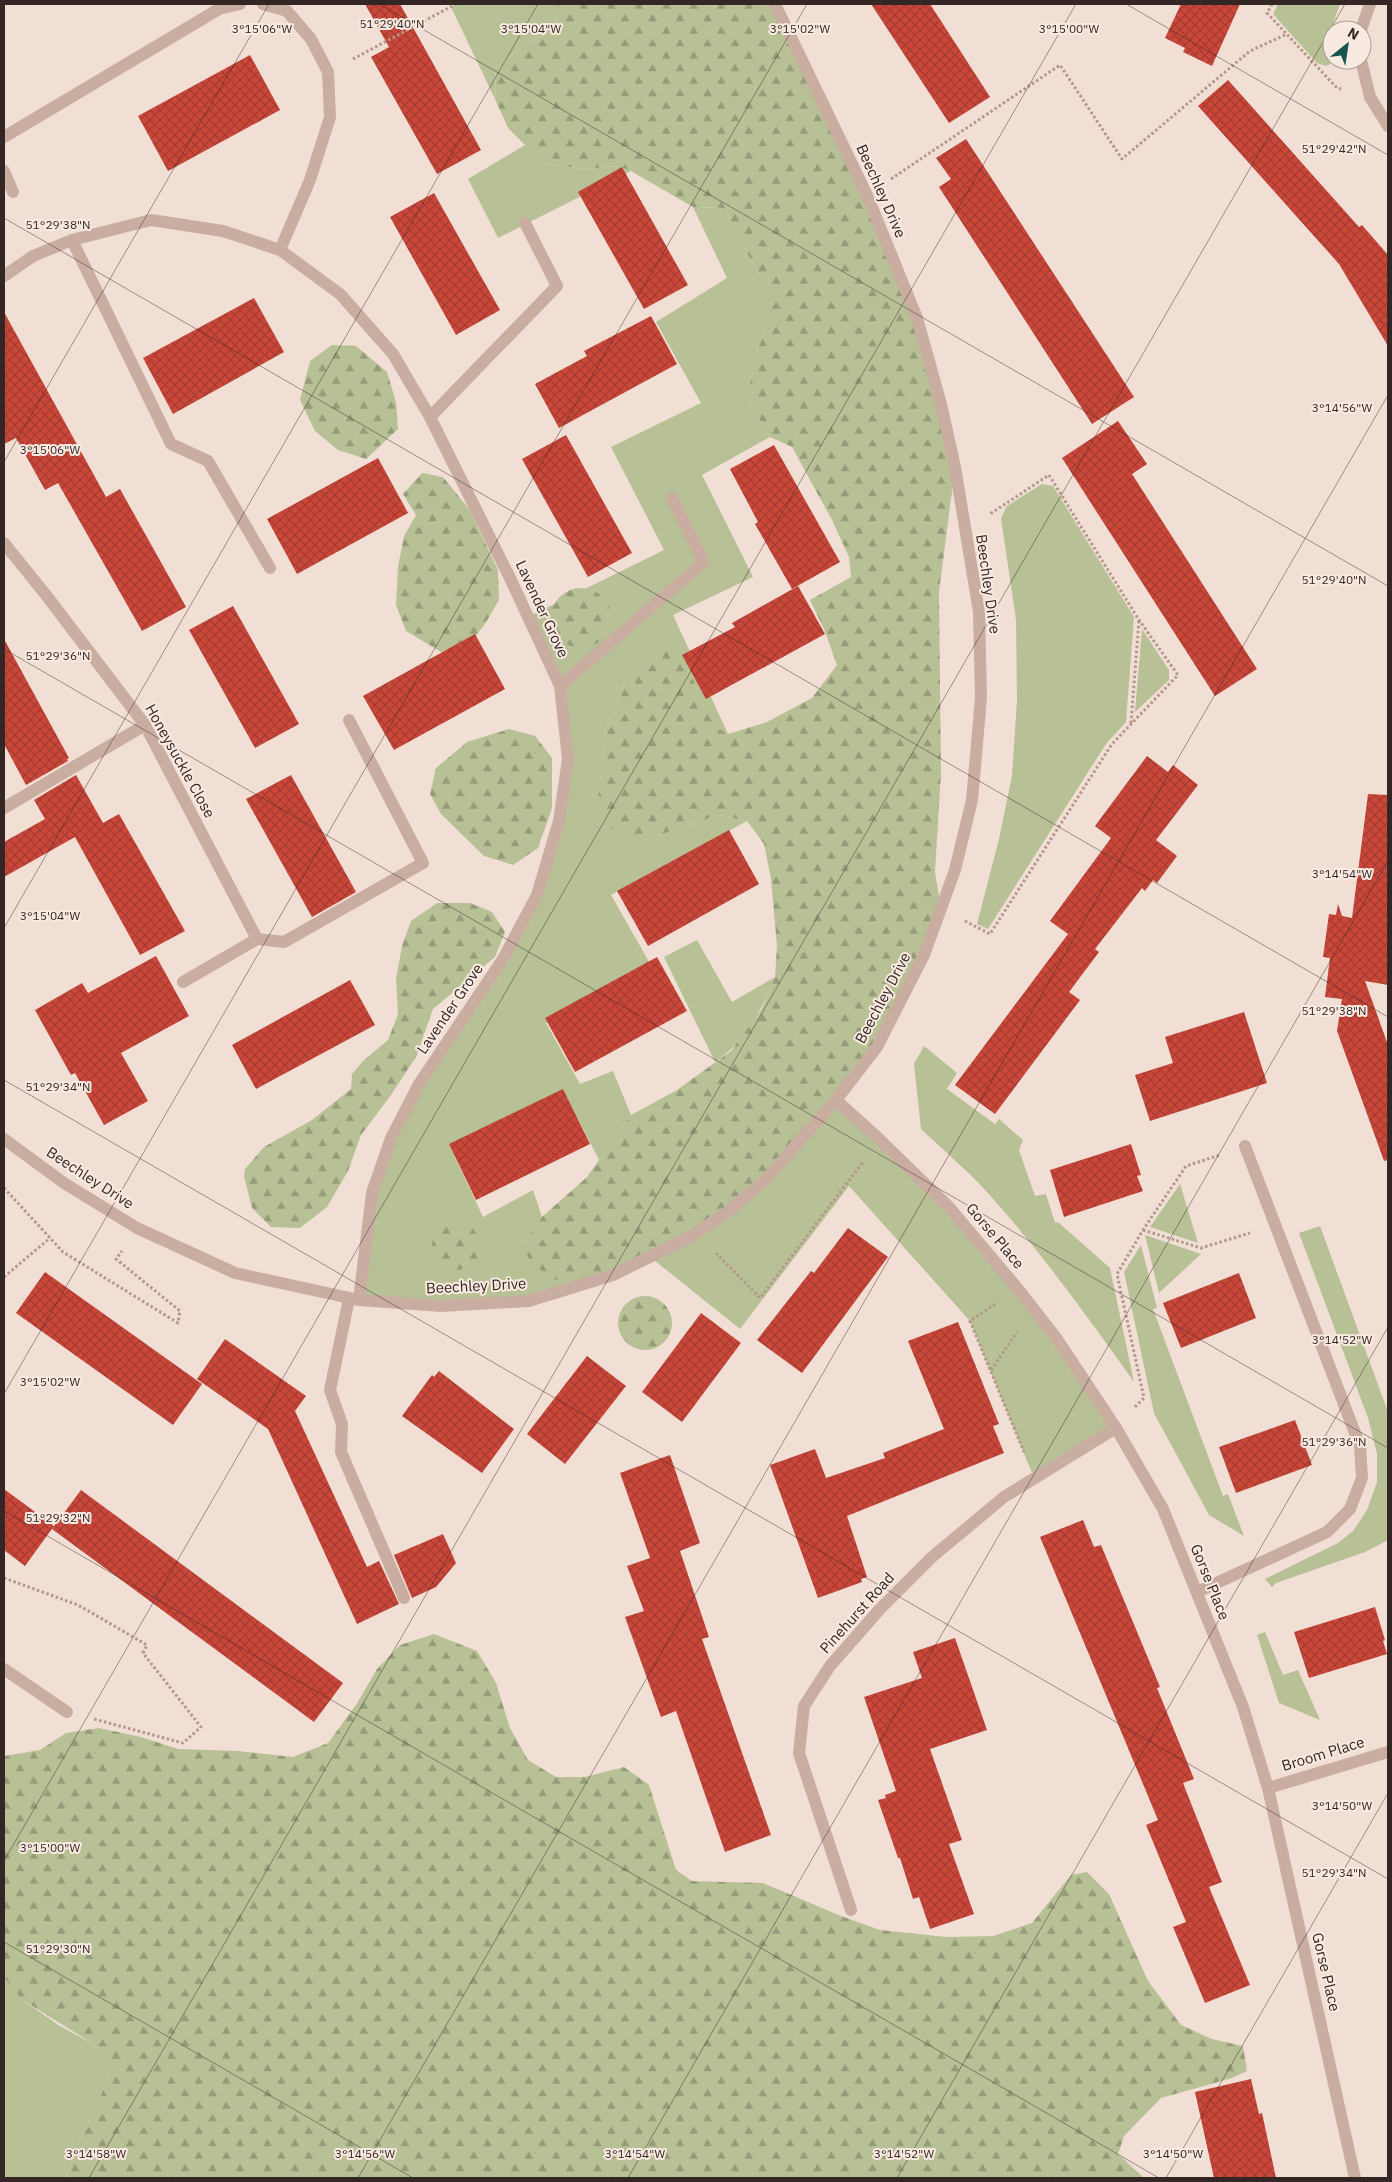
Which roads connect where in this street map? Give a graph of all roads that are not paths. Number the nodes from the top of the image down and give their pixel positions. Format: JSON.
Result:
{"nodes":[{"id":1,"x":240,"y":4,"type":"edge"},
{"id":2,"x":263,"y":4,"type":"edge"},
{"id":3,"x":776,"y":4,"type":"edge"},
{"id":4,"x":1370,"y":4,"type":"edge"},
{"id":5,"x":1364,"y":20,"type":"edge"},
{"id":6,"x":1363,"y":70,"type":"edge"},
{"id":7,"x":1388,"y":126,"type":"edge"},
{"id":8,"x":4,"y":137,"type":"edge"},
{"id":9,"x":4,"y":172,"type":"edge"},
{"id":10,"x":12,"y":192,"type":"dead end"},
{"id":11,"x":525,"y":223,"type":"dead end"},
{"id":12,"x":72,"y":240,"type":"junction"},
{"id":13,"x":280,"y":250,"type":"junction"},
{"id":14,"x":4,"y":276,"type":"edge"},
{"id":15,"x":430,"y":417,"type":"junction"},
{"id":16,"x":672,"y":498,"type":"dead end"},
{"id":17,"x":4,"y":543,"type":"edge"},
{"id":18,"x":270,"y":568,"type":"dead end"},
{"id":19,"x":560,"y":686,"type":"junction"},
{"id":20,"x":349,"y":720,"type":"dead end"},
{"id":21,"x":145,"y":726,"type":"junction"},
{"id":22,"x":4,"y":808,"type":"edge"},
{"id":23,"x":256,"y":940,"type":"junction"},
{"id":24,"x":183,"y":982,"type":"dead end"},
{"id":25,"x":836,"y":1100,"type":"junction"},
{"id":26,"x":4,"y":1139,"type":"edge"},
{"id":27,"x":1245,"y":1146,"type":"road end"},
{"id":28,"x":354,"y":1299,"type":"junction"},
{"id":29,"x":1116,"y":1428,"type":"junction"},
{"id":30,"x":1196,"y":1592,"type":"junction"},
{"id":31,"x":404,"y":1598,"type":"dead end"},
{"id":32,"x":4,"y":1669,"type":"edge"},
{"id":33,"x":67,"y":1712,"type":"road end"},
{"id":34,"x":1388,"y":1752,"type":"edge"},
{"id":35,"x":1268,"y":1788,"type":"junction"},
{"id":36,"x":851,"y":1910,"type":"dead end"},
{"id":37,"x":1355,"y":2178,"type":"edge"}],
"edges":[{"from":1,"to":8,"type":"street"},
{"from":2,"to":13,"type":"street"},
{"from":3,"to":25,"type":"street","name":"Beechley Drive"},
{"from":4,"to":5,"type":"street"},
{"from":6,"to":7,"type":"street"},
{"from":9,"to":10,"type":"street"},
{"from":11,"to":15,"type":"street"},
{"from":12,"to":13,"type":"street","name":"Lavender Grove"},
{"from":12,"to":14,"type":"street","name":"Lavender Grove"},
{"from":12,"to":18,"type":"street"},
{"from":13,"to":15,"type":"street","name":"Lavender Grove"},
{"from":15,"to":19,"type":"street","name":"Lavender Grove"},
{"from":16,"to":19,"type":"street"},
{"from":17,"to":21,"type":"street","name":"Honeysuckle Close"},
{"from":19,"to":28,"type":"street","name":"Lavender Grove"},
{"from":20,"to":23,"type":"street"},
{"from":21,"to":22,"type":"street"},
{"from":21,"to":23,"type":"street","name":"Honeysuckle Close"},
{"from":23,"to":24,"type":"street"},
{"from":25,"to":28,"type":"street","name":"Beechley Drive"},
{"from":25,"to":29,"type":"street","name":"Gorse Place"},
{"from":26,"to":28,"type":"street","name":"Beechley Drive"},
{"from":27,"to":30,"type":"street"},
{"from":28,"to":31,"type":"street","name":"Lavender Grove"},
{"from":29,"to":30,"type":"street","name":"Gorse Place"},
{"from":29,"to":36,"type":"street","name":"Pinehurst Road"},
{"from":30,"to":35,"type":"street","name":"Gorse Place"},
{"from":32,"to":33,"type":"street"},
{"from":34,"to":35,"type":"street","name":"Broom Place"},
{"from":35,"to":37,"type":"street","name":"Gorse Place"}]}
